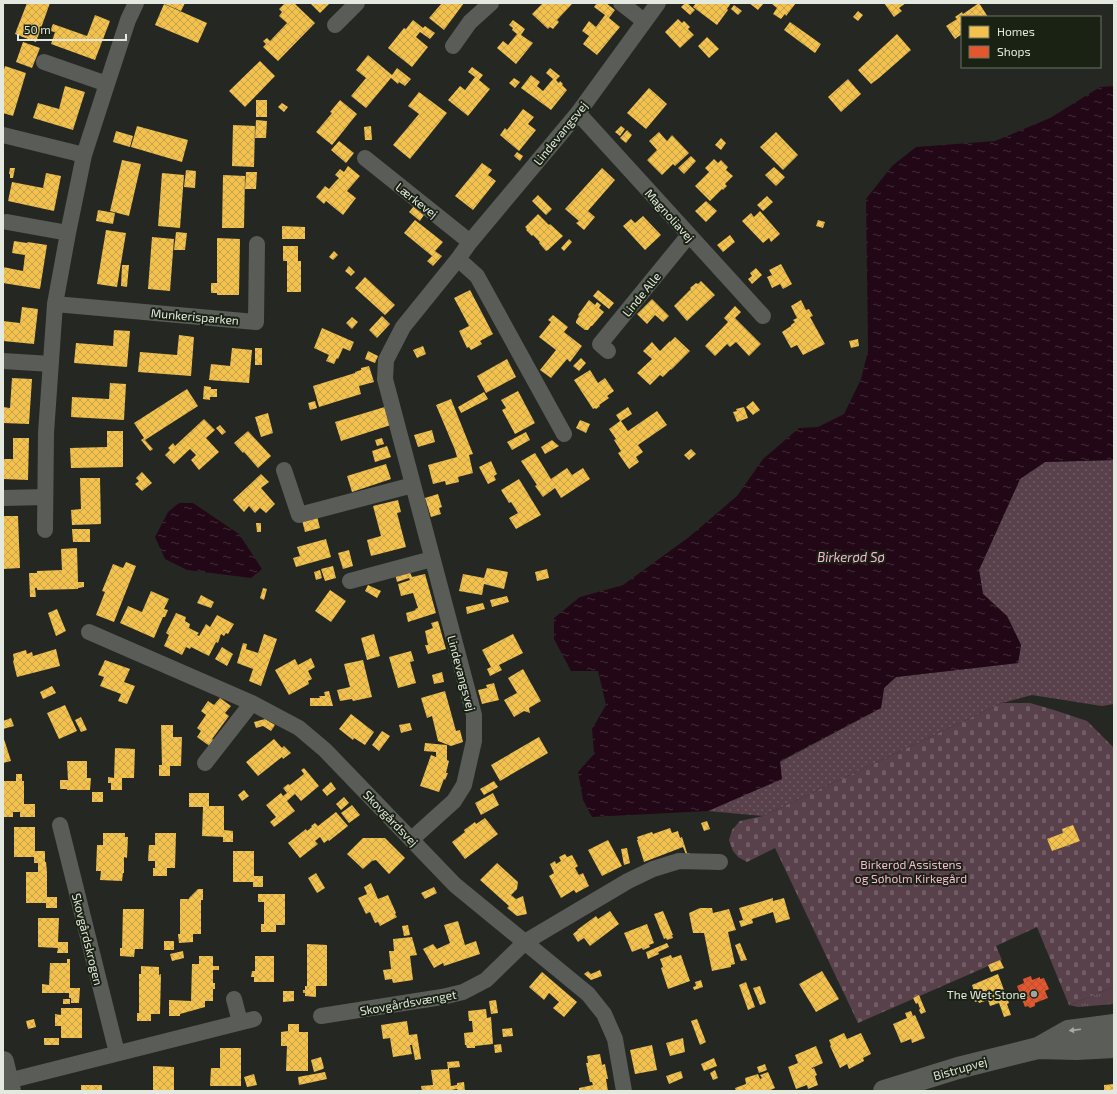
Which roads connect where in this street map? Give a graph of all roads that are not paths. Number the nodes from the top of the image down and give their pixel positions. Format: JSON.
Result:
{"nodes":[{"id":1,"x":136,"y":3,"type":"edge"},
{"id":2,"x":357,"y":3,"type":"edge"},
{"id":3,"x":491,"y":3,"type":"edge"},
{"id":4,"x":621,"y":3,"type":"edge"},
{"id":5,"x":658,"y":3,"type":"edge"},
{"id":6,"x":644,"y":21,"type":"junction"},
{"id":7,"x":335,"y":25,"type":"dead end"},
{"id":8,"x":453,"y":46,"type":"dead end"},
{"id":9,"x":44,"y":62,"type":"dead end"},
{"id":10,"x":106,"y":84,"type":"junction"},
{"id":11,"x":578,"y":113,"type":"junction"},
{"id":12,"x":3,"y":135,"type":"edge"},
{"id":13,"x":84,"y":155,"type":"junction"},
{"id":14,"x":365,"y":158,"type":"dead end"},
{"id":15,"x":7,"y":222,"type":"dead end"},
{"id":16,"x":68,"y":233,"type":"junction"},
{"id":17,"x":689,"y":235,"type":"junction"},
{"id":18,"x":470,"y":242,"type":"junction"},
{"id":19,"x":257,"y":244,"type":"dead end"},
{"id":20,"x":458,"y":259,"type":"junction"},
{"id":21,"x":55,"y":304,"type":"junction"},
{"id":22,"x":763,"y":316,"type":"dead end"},
{"id":23,"x":608,"y":351,"type":"dead end"},
{"id":24,"x":3,"y":361,"type":"edge"},
{"id":25,"x":51,"y":364,"type":"junction"},
{"id":26,"x":564,"y":434,"type":"dead end"},
{"id":27,"x":284,"y":470,"type":"dead end"},
{"id":28,"x":412,"y":485,"type":"junction"},
{"id":29,"x":45,"y":497,"type":"junction"},
{"id":30,"x":3,"y":498,"type":"edge"},
{"id":31,"x":45,"y":530,"type":"dead end"},
{"id":32,"x":432,"y":559,"type":"junction"},
{"id":33,"x":350,"y":581,"type":"dead end"},
{"id":34,"x":89,"y":632,"type":"dead end"},
{"id":35,"x":252,"y":703,"type":"junction"},
{"id":36,"x":205,"y":763,"type":"dead end"},
{"id":37,"x":60,"y":825,"type":"dead end"},
{"id":38,"x":412,"y":840,"type":"junction"},
{"id":39,"x":720,"y":862,"type":"dead end"},
{"id":40,"x":525,"y":942,"type":"junction"},
{"id":41,"x":234,"y":999,"type":"dead end"},
{"id":42,"x":321,"y":1016,"type":"dead end"},
{"id":43,"x":1114,"y":1025,"type":"edge"},
{"id":44,"x":1038,"y":1048,"type":"junction"},
{"id":45,"x":1114,"y":1048,"type":"edge"},
{"id":46,"x":117,"y":1053,"type":"junction"},
{"id":47,"x":7,"y":1078,"type":"edge"},
{"id":48,"x":624,"y":1091,"type":"edge"},
{"id":49,"x":884,"y":1091,"type":"edge"}],
"edges":[{"from":1,"to":10,"type":"street"},
{"from":2,"to":7,"type":"street"},
{"from":3,"to":8,"type":"street"},
{"from":4,"to":6,"type":"street"},
{"from":5,"to":6,"type":"street","name":"Lindevangsvej"},
{"from":6,"to":11,"type":"street","name":"Lindevangsvej"},
{"from":9,"to":10,"type":"street"},
{"from":10,"to":13,"type":"street"},
{"from":11,"to":17,"type":"street","name":"Magnoliavej"},
{"from":11,"to":18,"type":"street","name":"Lindevangsvej"},
{"from":12,"to":13,"type":"street"},
{"from":13,"to":16,"type":"street"},
{"from":14,"to":18,"type":"street","name":"Lærkevej"},
{"from":15,"to":16,"type":"street"},
{"from":16,"to":21,"type":"street"},
{"from":17,"to":22,"type":"street","name":"Magnoliavej"},
{"from":17,"to":23,"type":"street","name":"Linde Alle"},
{"from":18,"to":20,"type":"street","name":"Lindevangsvej"},
{"from":19,"to":21,"type":"street","name":"Munkerisparken"},
{"from":20,"to":26,"type":"street"},
{"from":20,"to":28,"type":"street","name":"Lindevangsvej"},
{"from":21,"to":25,"type":"street"},
{"from":24,"to":25,"type":"street"},
{"from":25,"to":29,"type":"street"},
{"from":27,"to":28,"type":"street"},
{"from":28,"to":32,"type":"street","name":"Lindevangsvej"},
{"from":29,"to":30,"type":"street"},
{"from":29,"to":31,"type":"street"},
{"from":32,"to":33,"type":"street"},
{"from":32,"to":38,"type":"street","name":"Lindevangsvej"},
{"from":34,"to":35,"type":"street","name":"Skovgårdsvej"},
{"from":35,"to":36,"type":"street"},
{"from":35,"to":38,"type":"street","name":"Skovgårdsvej"},
{"from":37,"to":46,"type":"street","name":"Skovgårdskrogen"},
{"from":38,"to":40,"type":"street","name":"Skovgårdsvej"},
{"from":39,"to":40,"type":"street"},
{"from":40,"to":42,"type":"street","name":"Skovgårdsvænget"},
{"from":40,"to":48,"type":"street","name":"Skovgårdsvej"},
{"from":41,"to":46,"type":"street"},
{"from":43,"to":44,"type":"main road","name":"Bistrupvej","one_way":true},
{"from":44,"to":45,"type":"main road","name":"Bistrupvej"},
{"from":44,"to":49,"type":"main road","name":"Bistrupvej"},
{"from":46,"to":47,"type":"street"}]}
